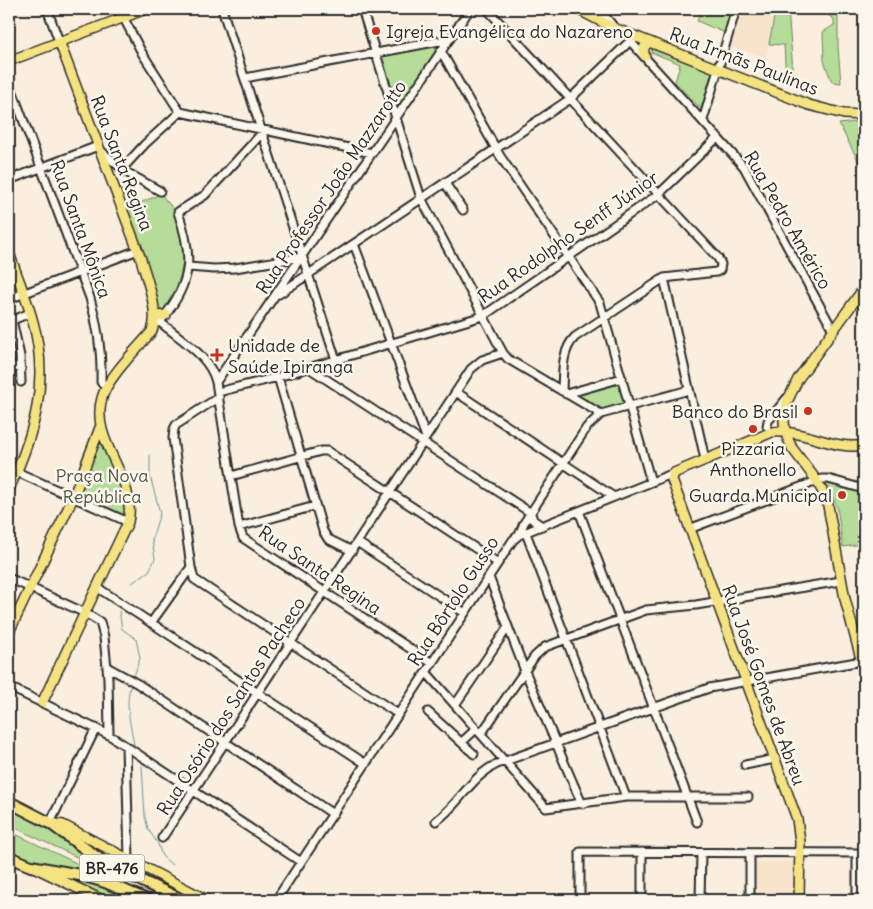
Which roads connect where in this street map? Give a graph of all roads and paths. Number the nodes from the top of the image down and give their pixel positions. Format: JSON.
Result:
{"nodes":[{"id":1,"x":47,"y":9,"type":"edge"},
{"id":2,"x":146,"y":9,"type":"edge"},
{"id":3,"x":222,"y":9,"type":"edge"},
{"id":4,"x":362,"y":9,"type":"edge"},
{"id":5,"x":470,"y":9,"type":"edge"},
{"id":6,"x":487,"y":9,"type":"edge"},
{"id":7,"x":577,"y":9,"type":"edge"},
{"id":8,"x":599,"y":9,"type":"edge"},
{"id":9,"x":736,"y":9,"type":"edge"},
{"id":10,"x":121,"y":13,"type":"edge"},
{"id":11,"x":614,"y":28,"type":"junction"},
{"id":12,"x":450,"y":39,"type":"junction"},
{"id":13,"x":634,"y":39,"type":"junction"},
{"id":14,"x":60,"y":41,"type":"junction"},
{"id":15,"x":650,"y":42,"type":"junction"},
{"id":16,"x":442,"y":51,"type":"junction"},
{"id":17,"x":376,"y":53,"type":"junction"},
{"id":18,"x":645,"y":56,"type":"junction"},
{"id":19,"x":9,"y":61,"type":"edge"},
{"id":20,"x":718,"y":69,"type":"junction"},
{"id":21,"x":244,"y":78,"type":"junction"},
{"id":22,"x":9,"y":82,"type":"edge"},
{"id":23,"x":570,"y":99,"type":"junction"},
{"id":24,"x":180,"y":112,"type":"junction"},
{"id":25,"x":864,"y":114,"type":"edge"},
{"id":26,"x":396,"y":118,"type":"junction"},
{"id":27,"x":702,"y":120,"type":"junction"},
{"id":28,"x":262,"y":131,"type":"junction"},
{"id":29,"x":718,"y":137,"type":"junction"},
{"id":30,"x":100,"y":148,"type":"junction"},
{"id":31,"x":496,"y":149,"type":"junction"},
{"id":32,"x":372,"y":153,"type":"junction"},
{"id":33,"x":109,"y":162,"type":"junction"},
{"id":34,"x":41,"y":168,"type":"junction"},
{"id":35,"x":122,"y":169,"type":"junction"},
{"id":36,"x":9,"y":180,"type":"edge"},
{"id":37,"x":445,"y":183,"type":"junction"},
{"id":38,"x":160,"y":191,"type":"dead end"},
{"id":39,"x":659,"y":194,"type":"junction"},
{"id":40,"x":421,"y":198,"type":"junction"},
{"id":41,"x":463,"y":210,"type":"dead end"},
{"id":42,"x":354,"y":244,"type":"junction"},
{"id":43,"x":138,"y":250,"type":"junction"},
{"id":44,"x":9,"y":253,"type":"edge"},
{"id":45,"x":302,"y":257,"type":"junction"},
{"id":46,"x":569,"y":257,"type":"junction"},
{"id":47,"x":188,"y":267,"type":"junction"},
{"id":48,"x":80,"y":272,"type":"junction"},
{"id":49,"x":308,"y":275,"type":"junction"},
{"id":50,"x":664,"y":278,"type":"junction"},
{"id":51,"x":864,"y":288,"type":"edge"},
{"id":52,"x":24,"y":293,"type":"junction"},
{"id":53,"x":275,"y":297,"type":"junction"},
{"id":54,"x":9,"y":299,"type":"edge"},
{"id":55,"x":30,"y":312,"type":"junction"},
{"id":56,"x":154,"y":314,"type":"junction"},
{"id":57,"x":483,"y":316,"type":"junction"},
{"id":58,"x":605,"y":317,"type":"junction"},
{"id":59,"x":163,"y":318,"type":"junction"},
{"id":60,"x":10,"y":321,"type":"edge"},
{"id":61,"x":833,"y":330,"type":"junction"},
{"id":62,"x":152,"y":331,"type":"junction"},
{"id":63,"x":391,"y":343,"type":"junction"},
{"id":64,"x":502,"y":353,"type":"junction"},
{"id":65,"x":336,"y":360,"type":"junction"},
{"id":66,"x":9,"y":364,"type":"edge"},
{"id":67,"x":309,"y":368,"type":"junction"},
{"id":68,"x":21,"y":370,"type":"junction"},
{"id":69,"x":278,"y":377,"type":"junction"},
{"id":70,"x":622,"y":378,"type":"junction"},
{"id":71,"x":21,"y":382,"type":"dead end"},
{"id":72,"x":105,"y":382,"type":"junction"},
{"id":73,"x":216,"y":382,"type":"junction"},
{"id":74,"x":689,"y":390,"type":"junction"},
{"id":75,"x":456,"y":392,"type":"junction"},
{"id":76,"x":564,"y":393,"type":"junction"},
{"id":77,"x":218,"y":394,"type":"junction"},
{"id":78,"x":789,"y":395,"type":"junction"},
{"id":79,"x":630,"y":407,"type":"junction"},
{"id":80,"x":601,"y":414,"type":"junction"},
{"id":81,"x":101,"y":425,"type":"junction"},
{"id":82,"x":767,"y":426,"type":"dead end"},
{"id":83,"x":785,"y":432,"type":"junction"},
{"id":84,"x":425,"y":440,"type":"junction"},
{"id":85,"x":864,"y":445,"type":"edge"},
{"id":86,"x":852,"y":447,"type":"junction"},
{"id":87,"x":864,"y":450,"type":"edge"},
{"id":88,"x":301,"y":456,"type":"junction"},
{"id":89,"x":705,"y":460,"type":"junction"},
{"id":90,"x":564,"y":463,"type":"junction"},
{"id":91,"x":17,"y":472,"type":"junction"},
{"id":92,"x":648,"y":473,"type":"junction"},
{"id":93,"x":674,"y":473,"type":"junction"},
{"id":94,"x":231,"y":476,"type":"junction"},
{"id":95,"x":659,"y":479,"type":"junction"},
{"id":96,"x":817,"y":481,"type":"junction"},
{"id":97,"x":651,"y":482,"type":"junction"},
{"id":98,"x":673,"y":486,"type":"junction"},
{"id":99,"x":9,"y":489,"type":"edge"},
{"id":100,"x":864,"y":490,"type":"edge"},
{"id":101,"x":390,"y":492,"type":"junction"},
{"id":102,"x":614,"y":496,"type":"junction"},
{"id":103,"x":73,"y":498,"type":"junction"},
{"id":104,"x":315,"y":506,"type":"junction"},
{"id":105,"x":579,"y":511,"type":"junction"},
{"id":106,"x":530,"y":512,"type":"junction"},
{"id":107,"x":128,"y":522,"type":"junction"},
{"id":108,"x":542,"y":526,"type":"junction"},
{"id":109,"x":239,"y":527,"type":"junction"},
{"id":110,"x":689,"y":529,"type":"junction"},
{"id":111,"x":522,"y":534,"type":"junction"},
{"id":112,"x":357,"y":542,"type":"junction"},
{"id":113,"x":352,"y":551,"type":"junction"},
{"id":114,"x":498,"y":563,"type":"junction"},
{"id":115,"x":191,"y":567,"type":"junction"},
{"id":116,"x":489,"y":577,"type":"junction"},
{"id":117,"x":9,"y":578,"type":"edge"},
{"id":118,"x":842,"y":581,"type":"junction"},
{"id":119,"x":30,"y":588,"type":"junction"},
{"id":120,"x":98,"y":588,"type":"junction"},
{"id":121,"x":324,"y":592,"type":"junction"},
{"id":122,"x":716,"y":602,"type":"junction"},
{"id":123,"x":85,"y":613,"type":"junction"},
{"id":124,"x":465,"y":613,"type":"junction"},
{"id":125,"x":620,"y":619,"type":"junction"},
{"id":126,"x":151,"y":623,"type":"junction"},
{"id":127,"x":508,"y":627,"type":"junction"},
{"id":128,"x":9,"y":632,"type":"edge"},
{"id":129,"x":566,"y":639,"type":"junction"},
{"id":130,"x":291,"y":643,"type":"junction"},
{"id":131,"x":432,"y":663,"type":"junction"},
{"id":132,"x":863,"y":666,"type":"edge"},
{"id":133,"x":107,"y":667,"type":"junction"},
{"id":134,"x":525,"y":671,"type":"junction"},
{"id":135,"x":426,"y":672,"type":"junction"},
{"id":136,"x":745,"y":681,"type":"junction"},
{"id":137,"x":9,"y":687,"type":"edge"},
{"id":138,"x":258,"y":693,"type":"junction"},
{"id":139,"x":42,"y":703,"type":"junction"},
{"id":140,"x":455,"y":705,"type":"junction"},
{"id":141,"x":654,"y":707,"type":"junction"},
{"id":142,"x":428,"y":712,"type":"dead end"},
{"id":143,"x":398,"y":714,"type":"junction"},
{"id":144,"x":599,"y":727,"type":"junction"},
{"id":145,"x":96,"y":728,"type":"junction"},
{"id":146,"x":478,"y":731,"type":"junction"},
{"id":147,"x":109,"y":735,"type":"junction"},
{"id":148,"x":225,"y":742,"type":"junction"},
{"id":149,"x":462,"y":742,"type":"junction"},
{"id":150,"x":556,"y":743,"type":"junction"},
{"id":151,"x":126,"y":746,"type":"junction"},
{"id":152,"x":474,"y":754,"type":"dead end"},
{"id":153,"x":775,"y":759,"type":"junction"},
{"id":154,"x":505,"y":761,"type":"junction"},
{"id":155,"x":366,"y":764,"type":"junction"},
{"id":156,"x":745,"y":765,"type":"dead end"},
{"id":157,"x":193,"y":791,"type":"junction"},
{"id":158,"x":626,"y":797,"type":"junction"},
{"id":159,"x":688,"y":797,"type":"junction"},
{"id":160,"x":748,"y":797,"type":"dead end"},
{"id":161,"x":9,"y":802,"type":"edge"},
{"id":162,"x":582,"y":804,"type":"junction"},
{"id":163,"x":333,"y":814,"type":"junction"},
{"id":164,"x":436,"y":821,"type":"dead end"},
{"id":165,"x":697,"y":822,"type":"dead end"},
{"id":166,"x":50,"y":823,"type":"junction"},
{"id":167,"x":162,"y":838,"type":"dead end"},
{"id":168,"x":642,"y":852,"type":"junction"},
{"id":169,"x":701,"y":853,"type":"junction"},
{"id":170,"x":750,"y":853,"type":"junction"},
{"id":171,"x":800,"y":853,"type":"junction"},
{"id":172,"x":861,"y":853,"type":"edge"},
{"id":173,"x":9,"y":856,"type":"edge"},
{"id":174,"x":129,"y":859,"type":"junction"},
{"id":175,"x":301,"y":862,"type":"junction"},
{"id":176,"x":31,"y":866,"type":"junction"},
{"id":177,"x":102,"y":900,"type":"edge"},
{"id":178,"x":147,"y":900,"type":"edge"},
{"id":179,"x":182,"y":900,"type":"edge"},
{"id":180,"x":207,"y":900,"type":"edge"},
{"id":181,"x":276,"y":900,"type":"edge"},
{"id":182,"x":580,"y":900,"type":"edge"},
{"id":183,"x":642,"y":900,"type":"edge"},
{"id":184,"x":700,"y":900,"type":"edge"},
{"id":185,"x":750,"y":900,"type":"edge"},
{"id":186,"x":800,"y":900,"type":"edge"},
{"id":187,"x":857,"y":900,"type":"edge"}],
"edges":[{"from":1,"to":14,"type":"street","name":"Rua Santa Regina"},
{"from":2,"to":10,"type":"main road"},
{"from":3,"to":21,"type":"street"},
{"from":4,"to":17,"type":"street"},
{"from":5,"to":12,"type":"street","name":"Rua Professor João Mazzarotto"},
{"from":6,"to":23,"type":"street"},
{"from":7,"to":11,"type":"main road","name":"Rua Irmãs Paulinas"},
{"from":8,"to":11,"type":"street"},
{"from":9,"to":20,"type":"street"},
{"from":10,"to":14,"type":"main road"},
{"from":10,"to":24,"type":"street"},
{"from":11,"to":13,"type":"main road","name":"Rua Irmãs Paulinas"},
{"from":12,"to":16,"type":"street","name":"Rua Professor João Mazzarotto"},
{"from":12,"to":17,"type":"street"},
{"from":13,"to":15,"type":"main road","name":"Rua Irmãs Paulinas"},
{"from":13,"to":18,"type":"street","name":"Rua Pedro Américo"},
{"from":13,"to":23,"type":"street"},
{"from":14,"to":19,"type":"main road"},
{"from":14,"to":30,"type":"main road","name":"Rua Santa Regina"},
{"from":15,"to":18,"type":"main road"},
{"from":15,"to":20,"type":"main road","name":"Rua Irmãs Paulinas"},
{"from":16,"to":26,"type":"street","name":"Rua Professor João Mazzarotto"},
{"from":16,"to":31,"type":"street"},
{"from":17,"to":21,"type":"street"},
{"from":17,"to":26,"type":"street"},
{"from":18,"to":27,"type":"street","name":"Rua Pedro Américo"},
{"from":20,"to":25,"type":"main road","name":"Rua Irmãs Paulinas"},
{"from":20,"to":27,"type":"street"},
{"from":21,"to":28,"type":"street"},
{"from":22,"to":34,"type":"street","name":"Rua Santa Mônica"},
{"from":23,"to":31,"type":"street"},
{"from":23,"to":39,"type":"street"},
{"from":24,"to":28,"type":"street"},
{"from":24,"to":35,"type":"street"},
{"from":26,"to":32,"type":"street","name":"Rua Professor João Mazzarotto"},
{"from":26,"to":40,"type":"street"},
{"from":27,"to":29,"type":"street","name":"Rua Pedro Américo"},
{"from":28,"to":32,"type":"street"},
{"from":28,"to":45,"type":"street"},
{"from":28,"to":47,"type":"street"},
{"from":29,"to":39,"type":"street","name":"Rua Rodolpho Senff Júnior"},
{"from":29,"to":61,"type":"street","name":"Rua Pedro Américo"},
{"from":30,"to":33,"type":"main road","name":"Rua Santa Regina"},
{"from":30,"to":34,"type":"street"},
{"from":31,"to":37,"type":"street"},
{"from":31,"to":46,"type":"street"},
{"from":32,"to":45,"type":"street","name":"Rua Professor João Mazzarotto"},
{"from":33,"to":35,"type":"street"},
{"from":33,"to":43,"type":"main road","name":"Rua Santa Regina"},
{"from":34,"to":36,"type":"street"},
{"from":34,"to":48,"type":"street","name":"Rua Santa Mônica"},
{"from":35,"to":38,"type":"street"},
{"from":37,"to":40,"type":"street"},
{"from":37,"to":41,"type":"street"},
{"from":39,"to":46,"type":"street","name":"Rua Rodolpho Senff Júnior"},
{"from":39,"to":50,"type":"street"},
{"from":40,"to":42,"type":"street"},
{"from":40,"to":57,"type":"street"},
{"from":42,"to":49,"type":"street"},
{"from":42,"to":63,"type":"street"},
{"from":43,"to":48,"type":"street"},
{"from":43,"to":56,"type":"main road","name":"Rua Santa Regina"},
{"from":44,"to":52,"type":"main road"},
{"from":45,"to":47,"type":"street"},
{"from":45,"to":49,"type":"street"},
{"from":45,"to":53,"type":"street","name":"Rua Professor João Mazzarotto"},
{"from":46,"to":57,"type":"street","name":"Rua Rodolpho Senff Júnior"},
{"from":46,"to":58,"type":"street"},
{"from":47,"to":59,"type":"street"},
{"from":48,"to":52,"type":"street"},
{"from":48,"to":72,"type":"street","name":"Rua Santa Mônica"},
{"from":49,"to":53,"type":"street"},
{"from":49,"to":65,"type":"street"},
{"from":50,"to":58,"type":"street"},
{"from":50,"to":74,"type":"street"},
{"from":51,"to":61,"type":"main road"},
{"from":52,"to":54,"type":"street"},
{"from":52,"to":55,"type":"main road"},
{"from":53,"to":73,"type":"street","name":"Rua Professor João Mazzarotto"},
{"from":55,"to":60,"type":"street"},
{"from":55,"to":91,"type":"main road"},
{"from":56,"to":59,"type":"main road"},
{"from":56,"to":62,"type":"main road","name":"Rua Santa Regina"},
{"from":57,"to":63,"type":"street","name":"Rua Rodolpho Senff Júnior"},
{"from":57,"to":64,"type":"street"},
{"from":58,"to":70,"type":"street"},
{"from":58,"to":76,"type":"street"},
{"from":59,"to":62,"type":"street"},
{"from":59,"to":73,"type":"street","name":"Rua Santa Regina"},
{"from":60,"to":68,"type":"street"},
{"from":61,"to":78,"type":"main road"},
{"from":62,"to":72,"type":"main road"},
{"from":63,"to":65,"type":"street","name":"Rua Rodolpho Senff Júnior"},
{"from":63,"to":84,"type":"street"},
{"from":64,"to":75,"type":"street","name":"Rua Osório dos Santos Pacheco"},
{"from":64,"to":76,"type":"street"},
{"from":65,"to":67,"type":"street","name":"Rua Rodolpho Senff Júnior"},
{"from":66,"to":68,"type":"street"},
{"from":67,"to":69,"type":"street","name":"Rua Rodolpho Senff Júnior"},
{"from":67,"to":84,"type":"street"},
{"from":68,"to":71,"type":"street"},
{"from":69,"to":77,"type":"street","name":"Rua Rodolpho Senff Júnior"},
{"from":69,"to":88,"type":"street"},
{"from":70,"to":76,"type":"street"},
{"from":70,"to":79,"type":"street"},
{"from":72,"to":81,"type":"main road"},
{"from":73,"to":77,"type":"street","name":"Rua Santa Regina"},
{"from":74,"to":79,"type":"street"},
{"from":74,"to":89,"type":"street"},
{"from":75,"to":84,"type":"street","name":"Rua Osório dos Santos Pacheco"},
{"from":75,"to":90,"type":"street"},
{"from":76,"to":80,"type":"street"},
{"from":77,"to":94,"type":"street","name":"Rua Santa Regina"},
{"from":77,"to":115,"type":"street","name":"Rua Rodolpho Senff Júnior"},
{"from":78,"to":82,"type":"street"},
{"from":78,"to":83,"type":"main road"},
{"from":79,"to":80,"type":"street"},
{"from":79,"to":92,"type":"street"},
{"from":80,"to":90,"type":"street"},
{"from":81,"to":103,"type":"main road"},
{"from":81,"to":107,"type":"main road"},
{"from":83,"to":86,"type":"main road"},
{"from":83,"to":89,"type":"main road","name":"Rua Bôrtolo Gusso"},
{"from":83,"to":96,"type":"main road"},
{"from":84,"to":101,"type":"street","name":"Rua Osório dos Santos Pacheco"},
{"from":84,"to":106,"type":"street"},
{"from":85,"to":86,"type":"main road"},
{"from":86,"to":87,"type":"street"},
{"from":88,"to":94,"type":"street"},
{"from":88,"to":101,"type":"street"},
{"from":88,"to":104,"type":"street"},
{"from":89,"to":93,"type":"main road","name":"Rua Bôrtolo Gusso"},
{"from":90,"to":102,"type":"street"},
{"from":90,"to":106,"type":"street"},
{"from":91,"to":99,"type":"main road"},
{"from":91,"to":103,"type":"street"},
{"from":92,"to":95,"type":"street"},
{"from":92,"to":97,"type":"street"},
{"from":93,"to":95,"type":"street","name":"Rua Bôrtolo Gusso"},
{"from":93,"to":98,"type":"main road","name":"Rua José Gomes de Abreu"},
{"from":94,"to":109,"type":"street","name":"Rua Santa Regina"},
{"from":95,"to":97,"type":"street","name":"Rua Bôrtolo Gusso"},
{"from":95,"to":98,"type":"street"},
{"from":96,"to":100,"type":"street"},
{"from":96,"to":110,"type":"street"},
{"from":96,"to":118,"type":"main road"},
{"from":97,"to":102,"type":"street","name":"Rua Bôrtolo Gusso"},
{"from":98,"to":110,"type":"main road","name":"Rua José Gomes de Abreu"},
{"from":101,"to":112,"type":"street","name":"Rua Osório dos Santos Pacheco"},
{"from":101,"to":114,"type":"street"},
{"from":102,"to":105,"type":"street","name":"Rua Bôrtolo Gusso"},
{"from":103,"to":107,"type":"street"},
{"from":103,"to":119,"type":"main road"},
{"from":104,"to":109,"type":"street"},
{"from":104,"to":113,"type":"street"},
{"from":105,"to":108,"type":"street","name":"Rua Bôrtolo Gusso"},
{"from":105,"to":125,"type":"street"},
{"from":106,"to":108,"type":"street"},
{"from":106,"to":111,"type":"street"},
{"from":107,"to":120,"type":"main road"},
{"from":108,"to":111,"type":"street","name":"Rua Bôrtolo Gusso"},
{"from":109,"to":121,"type":"street","name":"Rua Santa Regina"},
{"from":110,"to":122,"type":"main road","name":"Rua José Gomes de Abreu"},
{"from":111,"to":114,"type":"street","name":"Rua Bôrtolo Gusso"},
{"from":111,"to":129,"type":"street"},
{"from":112,"to":113,"type":"street","name":"Rua Osório dos Santos Pacheco"},
{"from":112,"to":124,"type":"street"},
{"from":113,"to":121,"type":"street","name":"Rua Osório dos Santos Pacheco"},
{"from":114,"to":116,"type":"street","name":"Rua Bôrtolo Gusso"},
{"from":115,"to":126,"type":"street"},
{"from":115,"to":130,"type":"street"},
{"from":116,"to":124,"type":"street","name":"Rua Bôrtolo Gusso"},
{"from":116,"to":127,"type":"street"},
{"from":117,"to":119,"type":"street"},
{"from":118,"to":122,"type":"street"},
{"from":118,"to":132,"type":"main road"},
{"from":119,"to":123,"type":"street"},
{"from":119,"to":128,"type":"main road"},
{"from":120,"to":123,"type":"main road"},
{"from":120,"to":126,"type":"street"},
{"from":121,"to":130,"type":"street","name":"Rua Osório dos Santos Pacheco"},
{"from":121,"to":131,"type":"street","name":"Rua Santa Regina"},
{"from":122,"to":125,"type":"street"},
{"from":122,"to":136,"type":"main road","name":"Rua José Gomes de Abreu"},
{"from":123,"to":133,"type":"street"},
{"from":123,"to":139,"type":"main road"},
{"from":124,"to":131,"type":"street","name":"Rua Bôrtolo Gusso"},
{"from":125,"to":129,"type":"street"},
{"from":125,"to":141,"type":"street"},
{"from":126,"to":138,"type":"street"},
{"from":127,"to":134,"type":"street"},
{"from":127,"to":140,"type":"street"},
{"from":129,"to":134,"type":"street"},
{"from":129,"to":144,"type":"street"},
{"from":130,"to":138,"type":"street","name":"Rua Osório dos Santos Pacheco"},
{"from":130,"to":143,"type":"street"},
{"from":131,"to":135,"type":"street","name":"Rua Bôrtolo Gusso"},
{"from":132,"to":136,"type":"street"},
{"from":133,"to":147,"type":"street"},
{"from":133,"to":148,"type":"street"},
{"from":134,"to":146,"type":"street"},
{"from":134,"to":150,"type":"street"},
{"from":135,"to":140,"type":"street"},
{"from":135,"to":143,"type":"street","name":"Rua Bôrtolo Gusso"},
{"from":136,"to":141,"type":"street"},
{"from":136,"to":153,"type":"main road","name":"Rua José Gomes de Abreu"},
{"from":137,"to":139,"type":"street"},
{"from":138,"to":148,"type":"street","name":"Rua Osório dos Santos Pacheco"},
{"from":138,"to":155,"type":"street"},
{"from":139,"to":145,"type":"street"},
{"from":140,"to":146,"type":"street"},
{"from":141,"to":144,"type":"street"},
{"from":141,"to":159,"type":"street"},
{"from":142,"to":149,"type":"street"},
{"from":143,"to":155,"type":"street","name":"Rua Bôrtolo Gusso"},
{"from":144,"to":150,"type":"street"},
{"from":144,"to":158,"type":"street"},
{"from":145,"to":147,"type":"street"},
{"from":145,"to":166,"type":"street"},
{"from":146,"to":149,"type":"street"},
{"from":146,"to":154,"type":"street"},
{"from":147,"to":151,"type":"street"},
{"from":148,"to":157,"type":"street","name":"Rua Osório dos Santos Pacheco"},
{"from":148,"to":163,"type":"street"},
{"from":149,"to":152,"type":"street"},
{"from":150,"to":154,"type":"street"},
{"from":150,"to":162,"type":"street"},
{"from":151,"to":157,"type":"street"},
{"from":151,"to":174,"type":"street"},
{"from":153,"to":156,"type":"street"},
{"from":153,"to":171,"type":"main road","name":"Rua José Gomes de Abreu"},
{"from":154,"to":162,"type":"street"},
{"from":154,"to":164,"type":"street"},
{"from":155,"to":163,"type":"street","name":"Rua Bôrtolo Gusso"},
{"from":157,"to":167,"type":"street","name":"Rua Osório dos Santos Pacheco"},
{"from":157,"to":175,"type":"street"},
{"from":158,"to":159,"type":"street"},
{"from":158,"to":162,"type":"street"},
{"from":159,"to":160,"type":"street"},
{"from":159,"to":165,"type":"street"},
{"from":161,"to":166,"type":"highway","number":"BR-476"},
{"from":163,"to":175,"type":"street","name":"Rua Bôrtolo Gusso"},
{"from":166,"to":174,"type":"main road"},
{"from":166,"to":179,"type":"highway","number":"BR-476"},
{"from":168,"to":169,"type":"street"},
{"from":168,"to":182,"type":"street"},
{"from":168,"to":183,"type":"street"},
{"from":169,"to":170,"type":"street"},
{"from":169,"to":184,"type":"street"},
{"from":170,"to":171,"type":"street"},
{"from":170,"to":185,"type":"street"},
{"from":171,"to":172,"type":"street"},
{"from":171,"to":186,"type":"main road","name":"Rua José Gomes de Abreu"},
{"from":172,"to":187,"type":"street"},
{"from":173,"to":176,"type":"highway","number":"BR-476"},
{"from":174,"to":180,"type":"main road"},
{"from":175,"to":181,"type":"street","name":"Rua Bôrtolo Gusso"},
{"from":176,"to":177,"type":"main road"},
{"from":176,"to":178,"type":"highway","number":"BR-476"}]}
